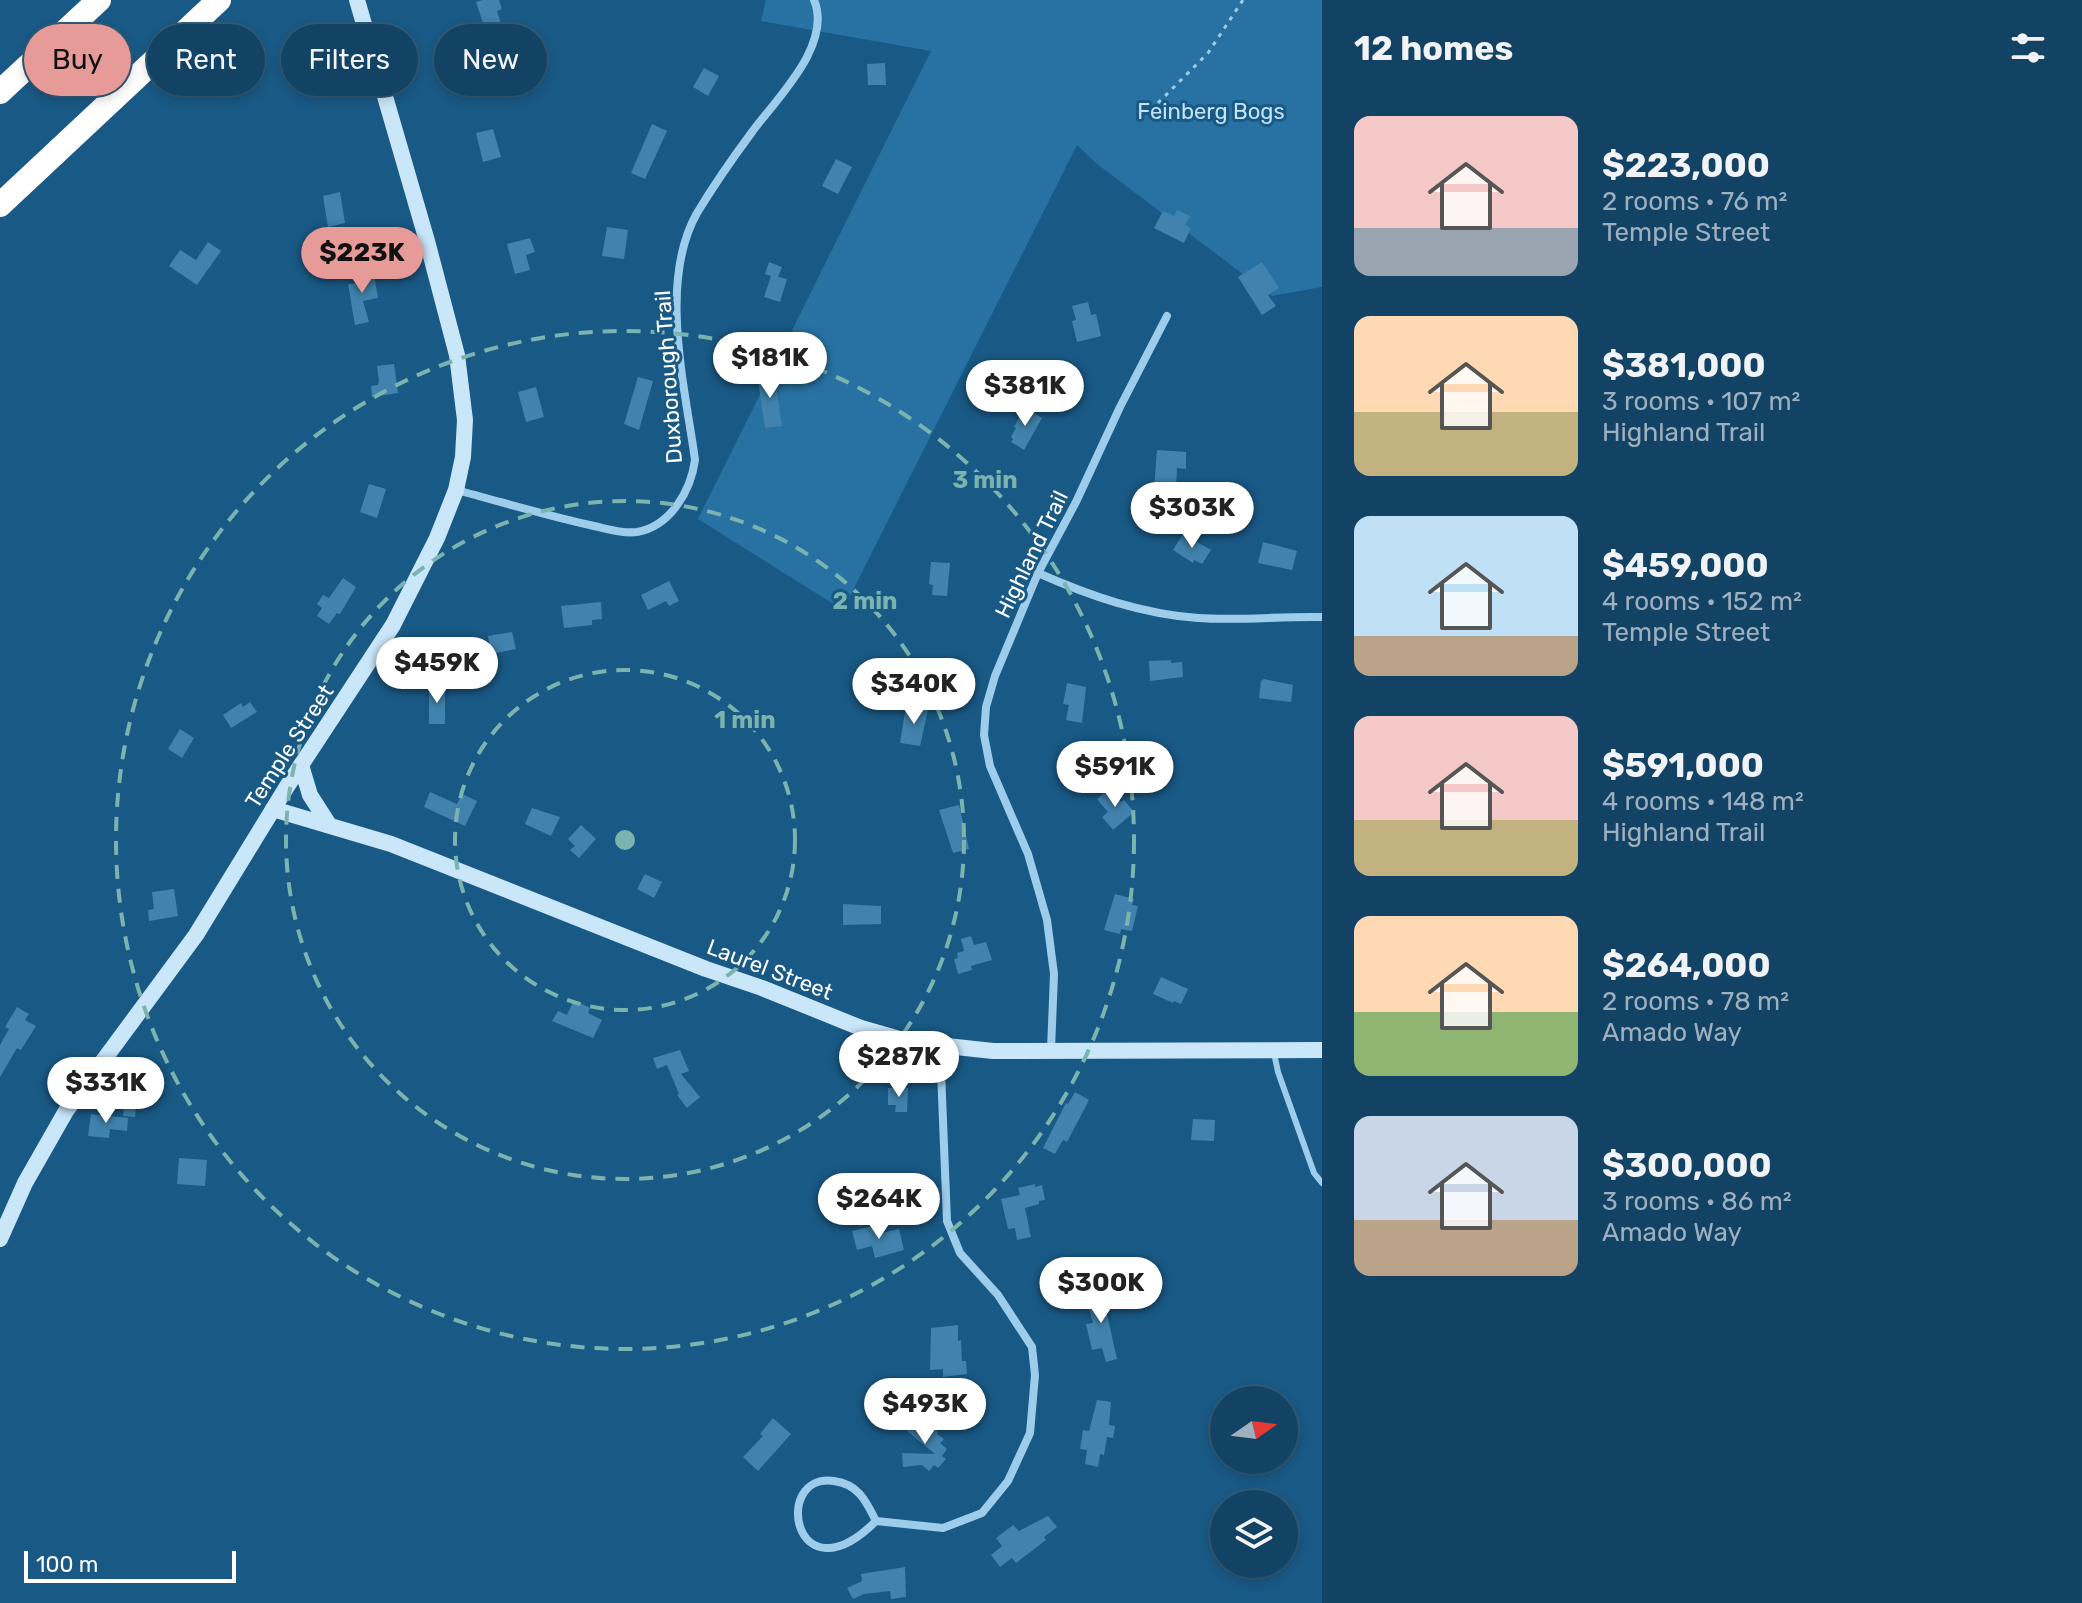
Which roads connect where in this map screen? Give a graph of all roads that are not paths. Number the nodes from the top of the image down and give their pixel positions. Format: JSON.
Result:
{"nodes":[{"id":1,"x":99,"y":0,"type":"edge"},
{"id":2,"x":219,"y":0,"type":"edge"},
{"id":3,"x":357,"y":0,"type":"edge"},
{"id":4,"x":814,"y":0,"type":"edge"},
{"id":5,"x":0,"y":92,"type":"edge"},
{"id":6,"x":0,"y":205,"type":"edge"},
{"id":7,"x":1167,"y":316,"type":"dead end"},
{"id":8,"x":456,"y":490,"type":"junction"},
{"id":9,"x":1038,"y":573,"type":"junction"},
{"id":10,"x":1322,"y":617,"type":"edge"},
{"id":11,"x":301,"y":765,"type":"junction"},
{"id":12,"x":273,"y":809,"type":"junction"},
{"id":13,"x":328,"y":823,"type":"junction"},
{"id":14,"x":940,"y":1046,"type":"junction"},
{"id":15,"x":1273,"y":1049,"type":"junction"},
{"id":16,"x":1051,"y":1050,"type":"junction"},
{"id":17,"x":1322,"y":1050,"type":"edge"},
{"id":18,"x":1322,"y":1183,"type":"edge"},
{"id":19,"x":0,"y":1239,"type":"edge"},
{"id":20,"x":876,"y":1521,"type":"junction"}],
"edges":[{"from":1,"to":5,"type":"highway"},
{"from":2,"to":6,"type":"highway"},
{"from":3,"to":8,"type":"main road","name":"Temple Street"},
{"from":4,"to":8,"type":"street","name":"Duxborough Trail"},
{"from":7,"to":9,"type":"street","name":"Highland Trail"},
{"from":8,"to":11,"type":"main road","name":"Temple Street"},
{"from":9,"to":10,"type":"street"},
{"from":9,"to":16,"type":"street","name":"Highland Trail"},
{"from":11,"to":12,"type":"main road","name":"Temple Street"},
{"from":11,"to":13,"type":"main road"},
{"from":12,"to":13,"type":"main road","name":"Laurel Street"},
{"from":12,"to":19,"type":"main road","name":"Temple Street"},
{"from":13,"to":14,"type":"main road","name":"Laurel Street"},
{"from":14,"to":16,"type":"main road","name":"Laurel Street"},
{"from":14,"to":20,"type":"street"},
{"from":15,"to":16,"type":"main road","name":"Laurel Street"},
{"from":15,"to":17,"type":"main road","name":"Laurel Street"},
{"from":15,"to":18,"type":"lane"},
{"from":20,"to":20,"type":"street"}]}
